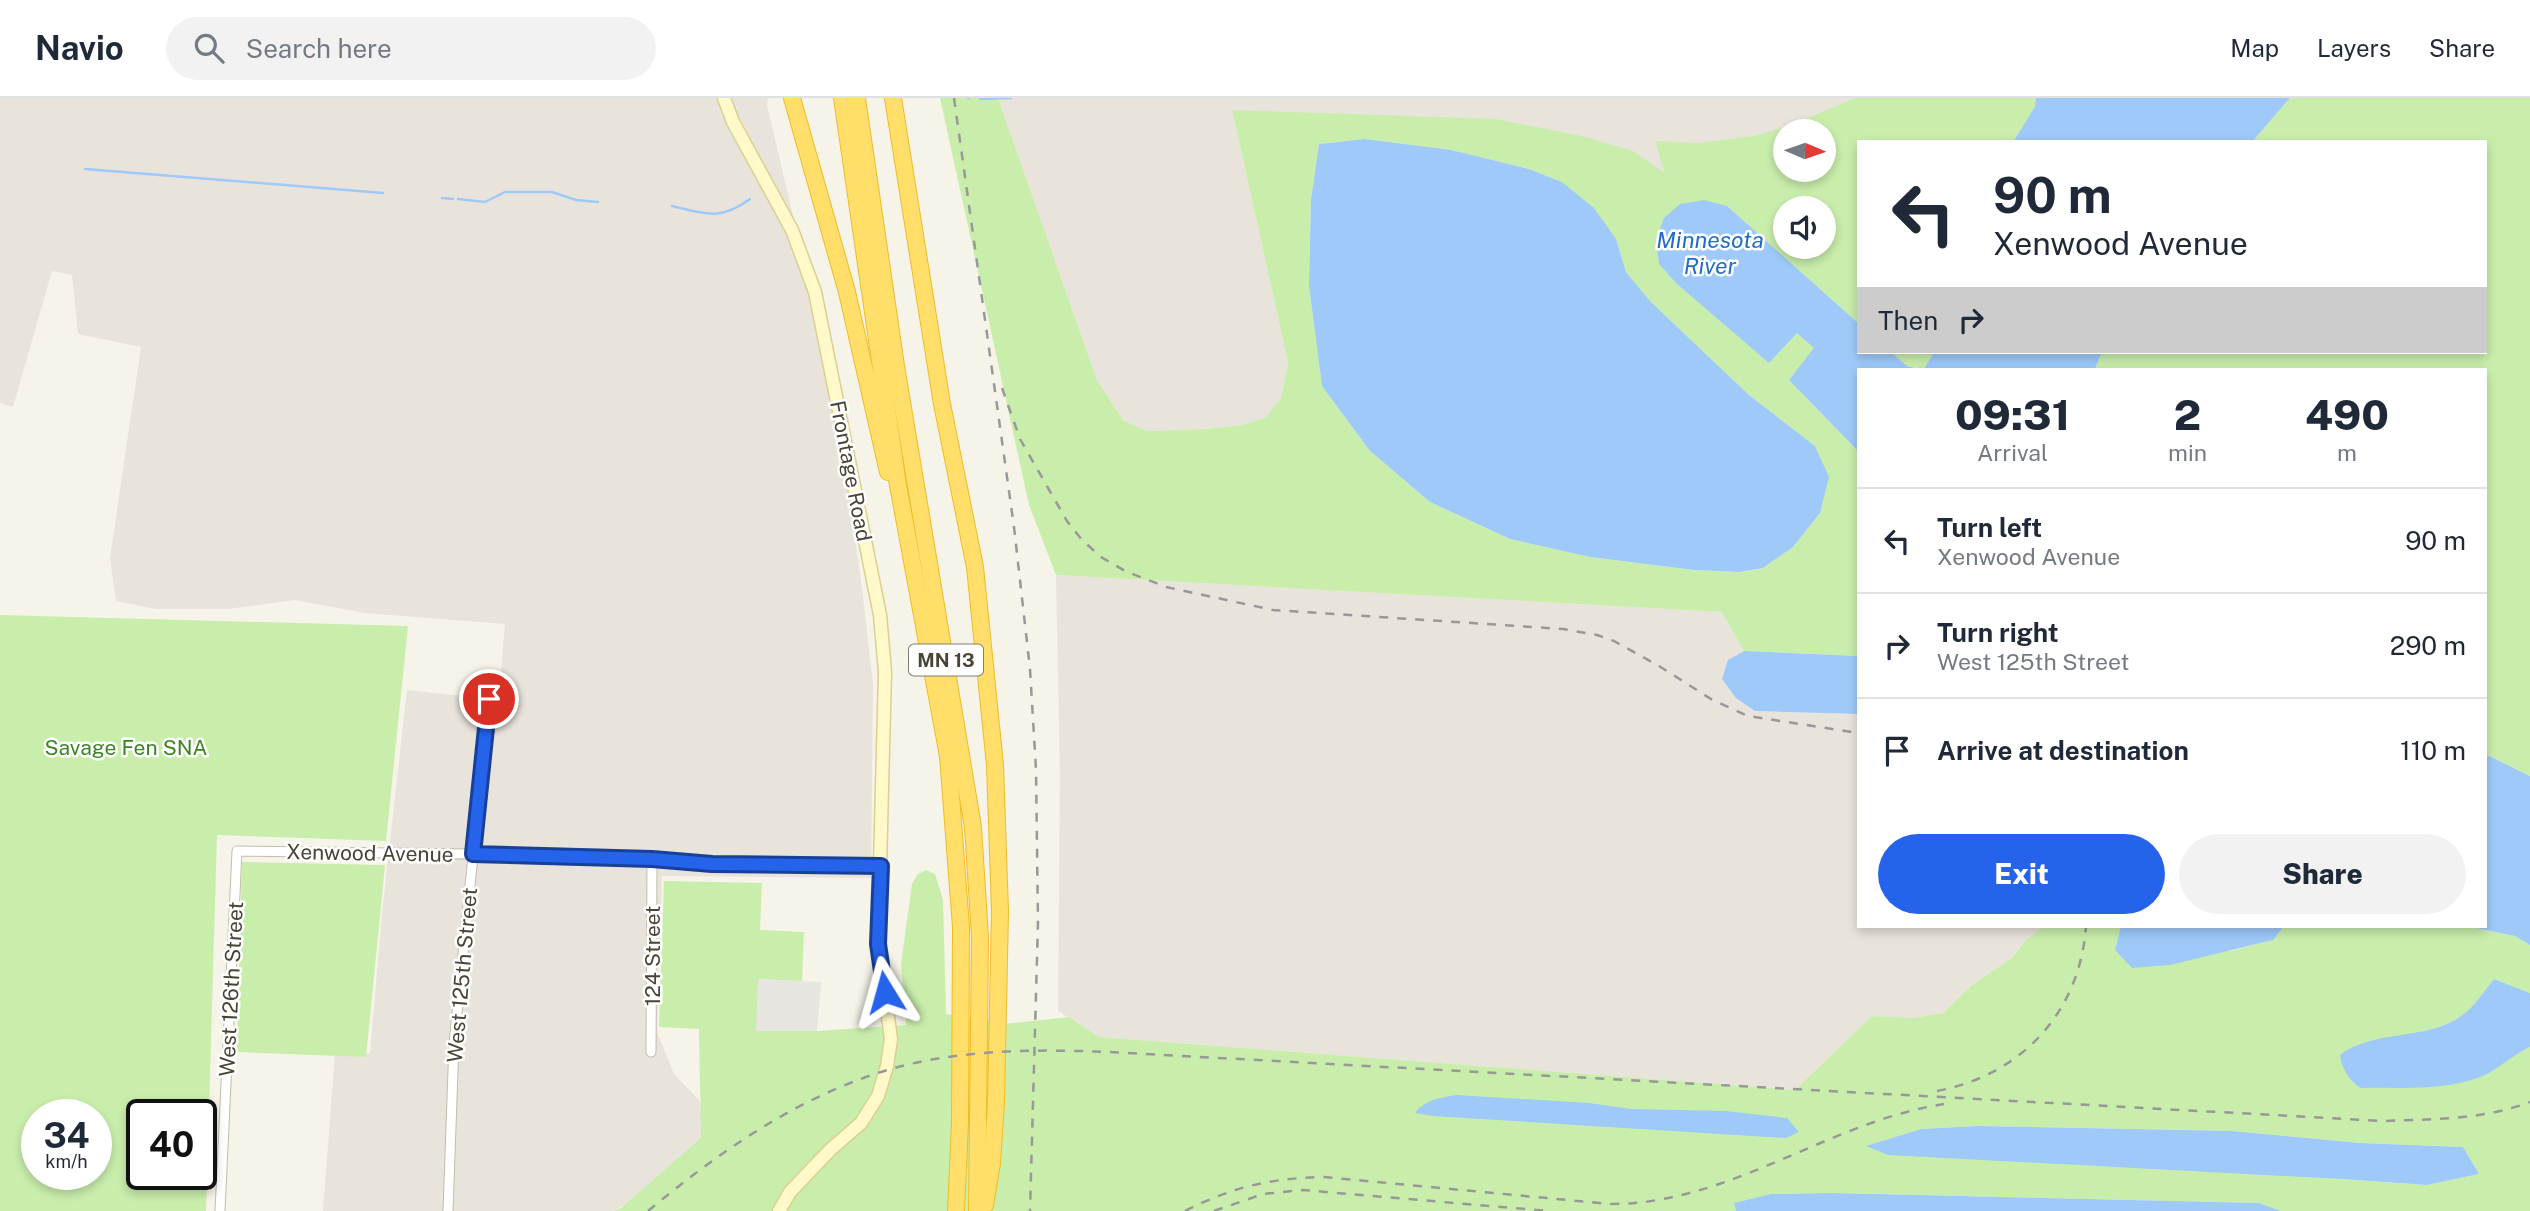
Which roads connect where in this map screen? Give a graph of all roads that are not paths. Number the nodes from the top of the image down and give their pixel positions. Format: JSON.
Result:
{"nodes":[{"id":1,"x":724,"y":98,"type":"edge"},
{"id":2,"x":792,"y":98,"type":"edge"},
{"id":3,"x":893,"y":98,"type":"edge"},
{"id":4,"x":850,"y":106,"type":"edge"},
{"id":5,"x":908,"y":539,"type":"junction"},
{"id":6,"x":489,"y":699,"type":"dead end"},
{"id":7,"x":237,"y":851,"type":"joint"},
{"id":8,"x":473,"y":854,"type":"junction"},
{"id":9,"x":652,"y":859,"type":"junction"},
{"id":10,"x":881,"y":866,"type":"junction"},
{"id":11,"x":652,"y":1052,"type":"dead end"},
{"id":12,"x":220,"y":1211,"type":"edge"},
{"id":13,"x":448,"y":1211,"type":"edge"},
{"id":14,"x":779,"y":1211,"type":"edge"},
{"id":15,"x":956,"y":1211,"type":"edge"},
{"id":16,"x":977,"y":1211,"type":"edge"},
{"id":17,"x":984,"y":1211,"type":"edge"}],
"edges":[{"from":1,"to":10,"type":"street","name":"Frontage Road"},
{"from":2,"to":5,"type":"highway"},
{"from":3,"to":17,"type":"highway"},
{"from":4,"to":5,"type":"highway","number":"MN 13"},
{"from":4,"to":16,"type":"highway","number":"MN 13"},
{"from":5,"to":15,"type":"highway","number":"MN 13"},
{"from":6,"to":8,"type":"street","name":"West 125th Street"},
{"from":7,"to":8,"type":"street","name":"Xenwood Avenue"},
{"from":7,"to":12,"type":"street","name":"West 126th Street"},
{"from":8,"to":9,"type":"street","name":"Xenwood Avenue"},
{"from":8,"to":13,"type":"street","name":"West 125th Street"},
{"from":9,"to":10,"type":"street","name":"Xenwood Avenue"},
{"from":9,"to":11,"type":"street","name":"124 Street"},
{"from":10,"to":14,"type":"street","name":"Frontage Road"}]}
